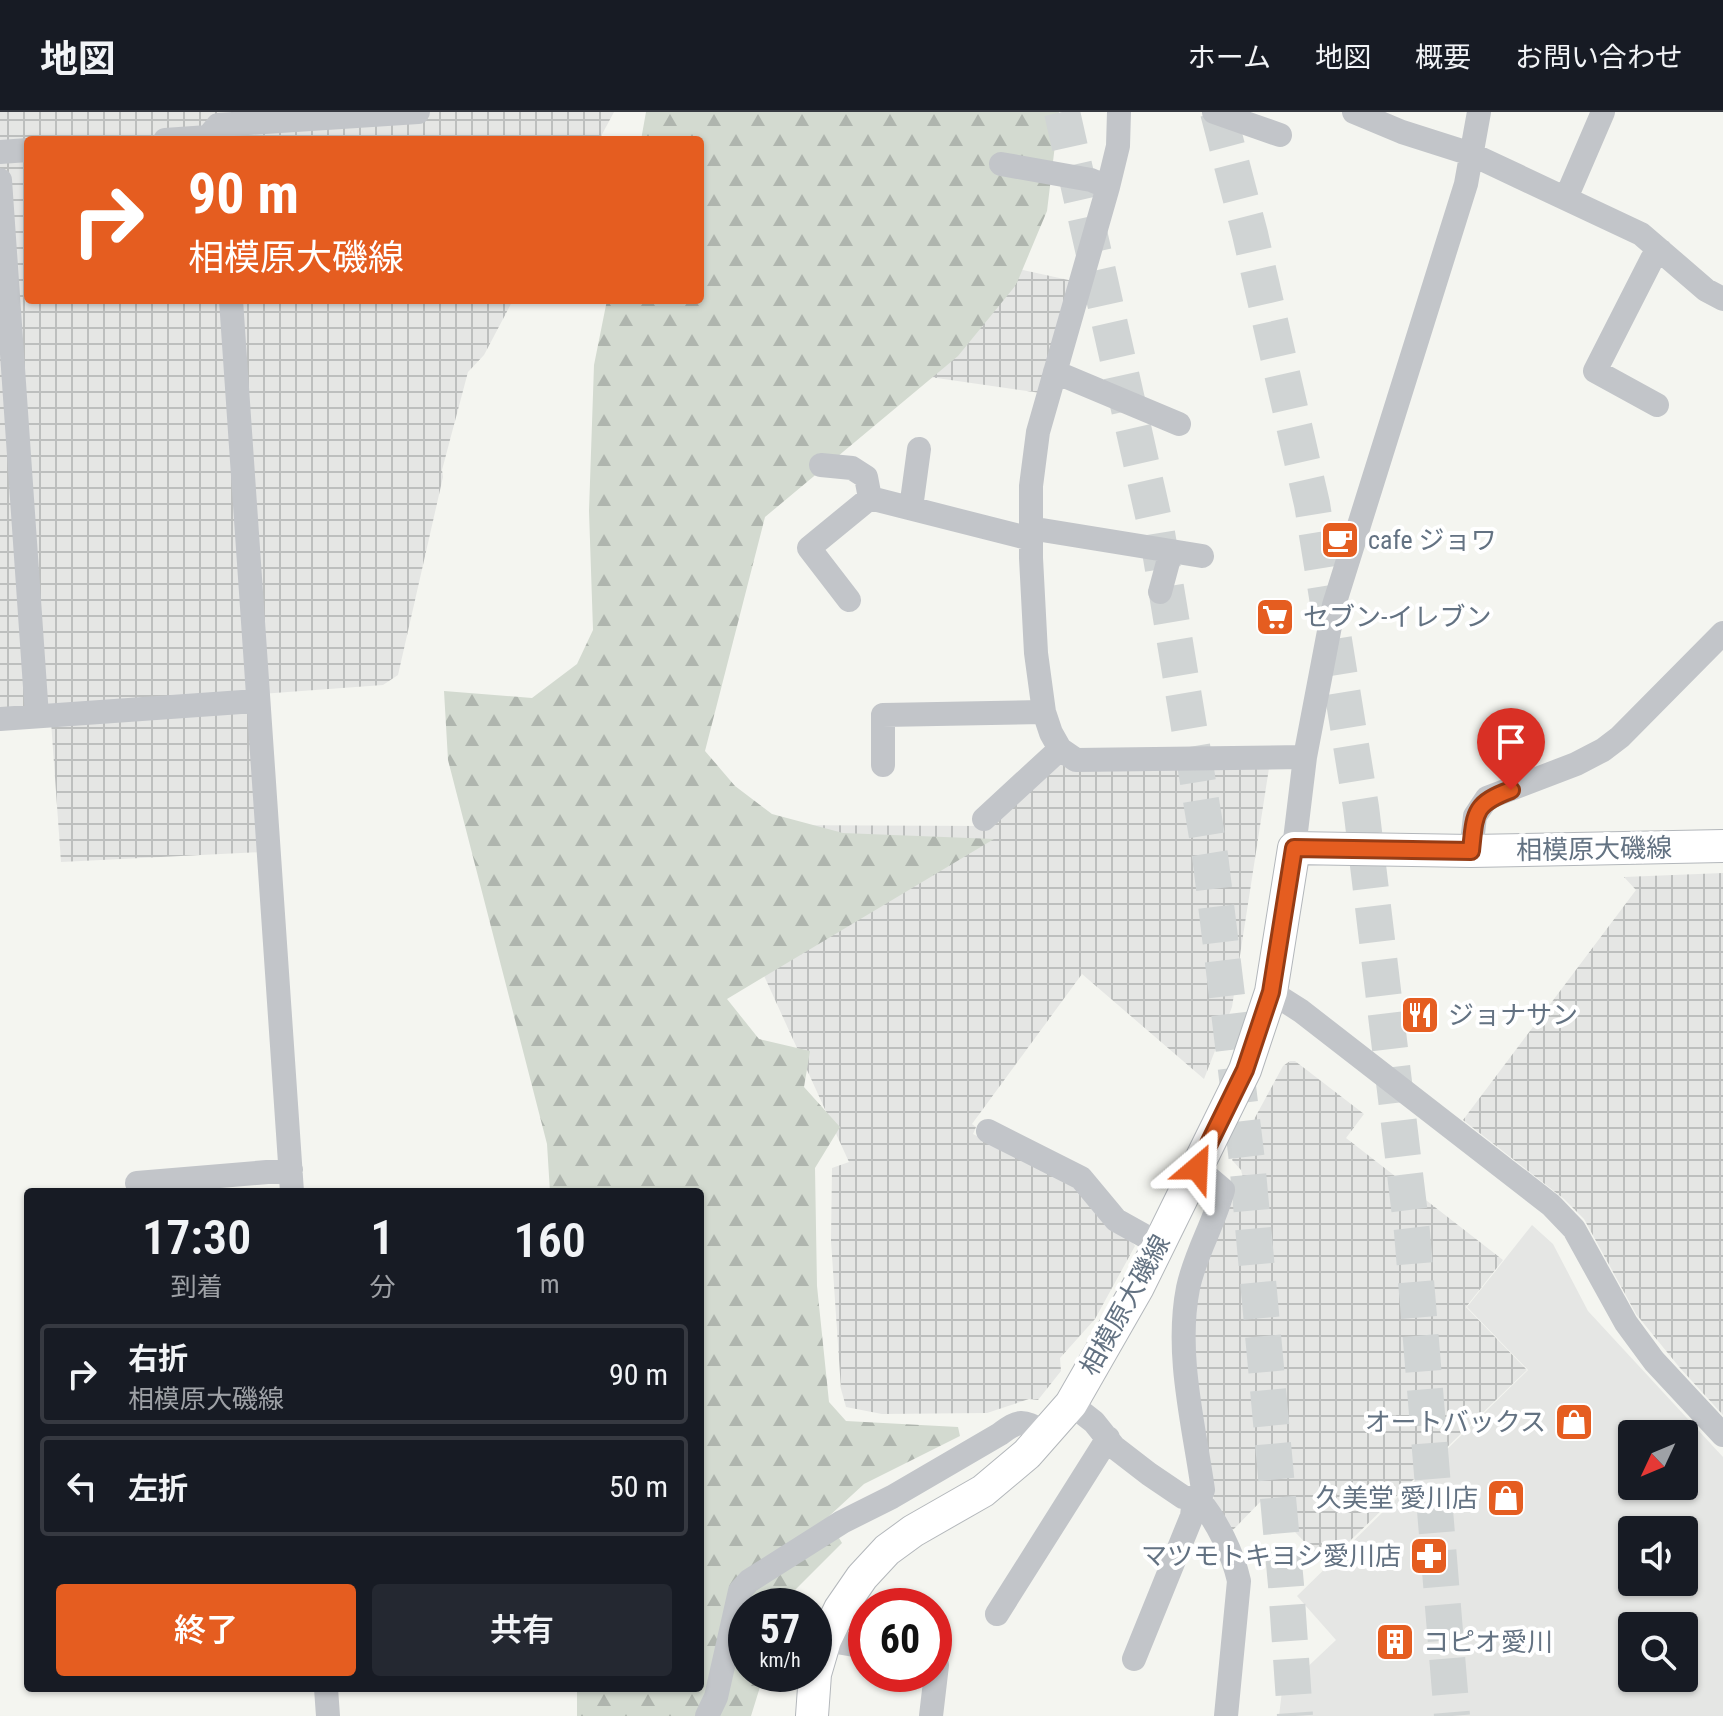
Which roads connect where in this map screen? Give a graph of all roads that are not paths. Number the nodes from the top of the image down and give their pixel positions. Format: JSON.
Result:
{"nodes":[{"id":1,"x":418,"y":112,"type":"edge"},
{"id":2,"x":1119,"y":112,"type":"edge"},
{"id":3,"x":1214,"y":112,"type":"edge"},
{"id":4,"x":1354,"y":112,"type":"edge"},
{"id":5,"x":1479,"y":112,"type":"edge"},
{"id":6,"x":1603,"y":112,"type":"edge"},
{"id":7,"x":218,"y":126,"type":"edge"},
{"id":8,"x":1280,"y":135,"type":"dead end"},
{"id":9,"x":24,"y":150,"type":"edge"},
{"id":10,"x":0,"y":152,"type":"edge"},
{"id":11,"x":1471,"y":154,"type":"junction"},
{"id":12,"x":1001,"y":164,"type":"dead end"},
{"id":13,"x":0,"y":180,"type":"edge"},
{"id":14,"x":1108,"y":187,"type":"junction"},
{"id":15,"x":1566,"y":198,"type":"junction"},
{"id":16,"x":1661,"y":251,"type":"junction"},
{"id":17,"x":1723,"y":299,"type":"edge"},
{"id":18,"x":231,"y":304,"type":"edge"},
{"id":19,"x":1055,"y":372,"type":"junction"},
{"id":20,"x":1657,"y":405,"type":"dead end"},
{"id":21,"x":1179,"y":424,"type":"dead end"},
{"id":22,"x":919,"y":449,"type":"dead end"},
{"id":23,"x":821,"y":465,"type":"dead end"},
{"id":24,"x":870,"y":498,"type":"junction"},
{"id":25,"x":911,"y":508,"type":"junction"},
{"id":26,"x":1031,"y":535,"type":"junction"},
{"id":27,"x":1171,"y":551,"type":"junction"},
{"id":28,"x":1202,"y":556,"type":"dead end"},
{"id":29,"x":1160,"y":592,"type":"dead end"},
{"id":30,"x":849,"y":600,"type":"dead end"},
{"id":31,"x":1723,"y":633,"type":"edge"},
{"id":32,"x":257,"y":701,"type":"junction"},
{"id":33,"x":1044,"y":712,"type":"junction"},
{"id":34,"x":37,"y":716,"type":"junction"},
{"id":35,"x":0,"y":719,"type":"edge"},
{"id":36,"x":1060,"y":749,"type":"junction"},
{"id":37,"x":1305,"y":757,"type":"junction"},
{"id":38,"x":883,"y":765,"type":"dead end"},
{"id":39,"x":984,"y":819,"type":"dead end"},
{"id":40,"x":1723,"y":846,"type":"edge"},
{"id":41,"x":1294,"y":848,"type":"junction"},
{"id":42,"x":1471,"y":851,"type":"junction"},
{"id":43,"x":1271,"y":992,"type":"junction"},
{"id":44,"x":988,"y":1131,"type":"dead end"},
{"id":45,"x":1197,"y":1168,"type":"junction"},
{"id":46,"x":291,"y":1181,"type":"edge"},
{"id":47,"x":151,"y":1185,"type":"edge"},
{"id":48,"x":1159,"y":1244,"type":"junction"},
{"id":49,"x":1071,"y":1404,"type":"junction"},
{"id":50,"x":1046,"y":1433,"type":"junction"},
{"id":51,"x":1723,"y":1435,"type":"edge"},
{"id":52,"x":1108,"y":1438,"type":"junction"},
{"id":53,"x":1196,"y":1500,"type":"junction"},
{"id":54,"x":997,"y":1614,"type":"dead end"},
{"id":55,"x":832,"y":1626,"type":"edge"},
{"id":56,"x":1134,"y":1659,"type":"dead end"},
{"id":57,"x":326,"y":1692,"type":"edge"},
{"id":58,"x":814,"y":1692,"type":"edge"},
{"id":59,"x":934,"y":1692,"type":"edge"},
{"id":60,"x":328,"y":1716,"type":"edge"},
{"id":61,"x":707,"y":1716,"type":"edge"},
{"id":62,"x":812,"y":1716,"type":"edge"},
{"id":63,"x":931,"y":1716,"type":"edge"},
{"id":64,"x":1226,"y":1716,"type":"edge"}],
"edges":[{"from":1,"to":7,"type":"street"},
{"from":2,"to":14,"type":"street"},
{"from":3,"to":8,"type":"street"},
{"from":4,"to":11,"type":"street"},
{"from":5,"to":11,"type":"street"},
{"from":6,"to":15,"type":"street"},
{"from":9,"to":10,"type":"street"},
{"from":11,"to":15,"type":"street"},
{"from":11,"to":37,"type":"street"},
{"from":12,"to":14,"type":"street"},
{"from":13,"to":34,"type":"street"},
{"from":14,"to":19,"type":"street"},
{"from":15,"to":16,"type":"street"},
{"from":16,"to":17,"type":"street"},
{"from":16,"to":20,"type":"street"},
{"from":18,"to":32,"type":"street"},
{"from":19,"to":21,"type":"street"},
{"from":19,"to":26,"type":"street"},
{"from":22,"to":25,"type":"street"},
{"from":23,"to":24,"type":"street"},
{"from":24,"to":25,"type":"street"},
{"from":24,"to":30,"type":"street"},
{"from":25,"to":26,"type":"street"},
{"from":26,"to":27,"type":"street"},
{"from":26,"to":33,"type":"street"},
{"from":27,"to":28,"type":"street"},
{"from":27,"to":29,"type":"street"},
{"from":31,"to":42,"type":"street"},
{"from":32,"to":34,"type":"street"},
{"from":32,"to":46,"type":"street"},
{"from":33,"to":36,"type":"street"},
{"from":33,"to":38,"type":"street"},
{"from":34,"to":35,"type":"street"},
{"from":36,"to":37,"type":"street"},
{"from":36,"to":39,"type":"street"},
{"from":37,"to":41,"type":"street"},
{"from":40,"to":42,"type":"main road","name":"相模原大磯線"},
{"from":41,"to":42,"type":"main road","name":"相模原大磯線"},
{"from":41,"to":43,"type":"main road","name":"相模原大磯線"},
{"from":43,"to":45,"type":"main road","name":"相模原大磯線"},
{"from":43,"to":51,"type":"street"},
{"from":44,"to":48,"type":"street"},
{"from":45,"to":48,"type":"main road","name":"相模原大磯線"},
{"from":45,"to":53,"type":"street"},
{"from":46,"to":47,"type":"street"},
{"from":48,"to":49,"type":"main road","name":"相模原大磯線"},
{"from":49,"to":50,"type":"main road","name":"相模原大磯線"},
{"from":49,"to":52,"type":"street"},
{"from":50,"to":55,"type":"main road","name":"相模原大磯線"},
{"from":50,"to":61,"type":"street"},
{"from":52,"to":53,"type":"street"},
{"from":52,"to":54,"type":"street"},
{"from":53,"to":56,"type":"street"},
{"from":53,"to":64,"type":"street"},
{"from":57,"to":60,"type":"street"},
{"from":58,"to":62,"type":"main road","name":"相模原大磯線"},
{"from":59,"to":63,"type":"street"}]}
